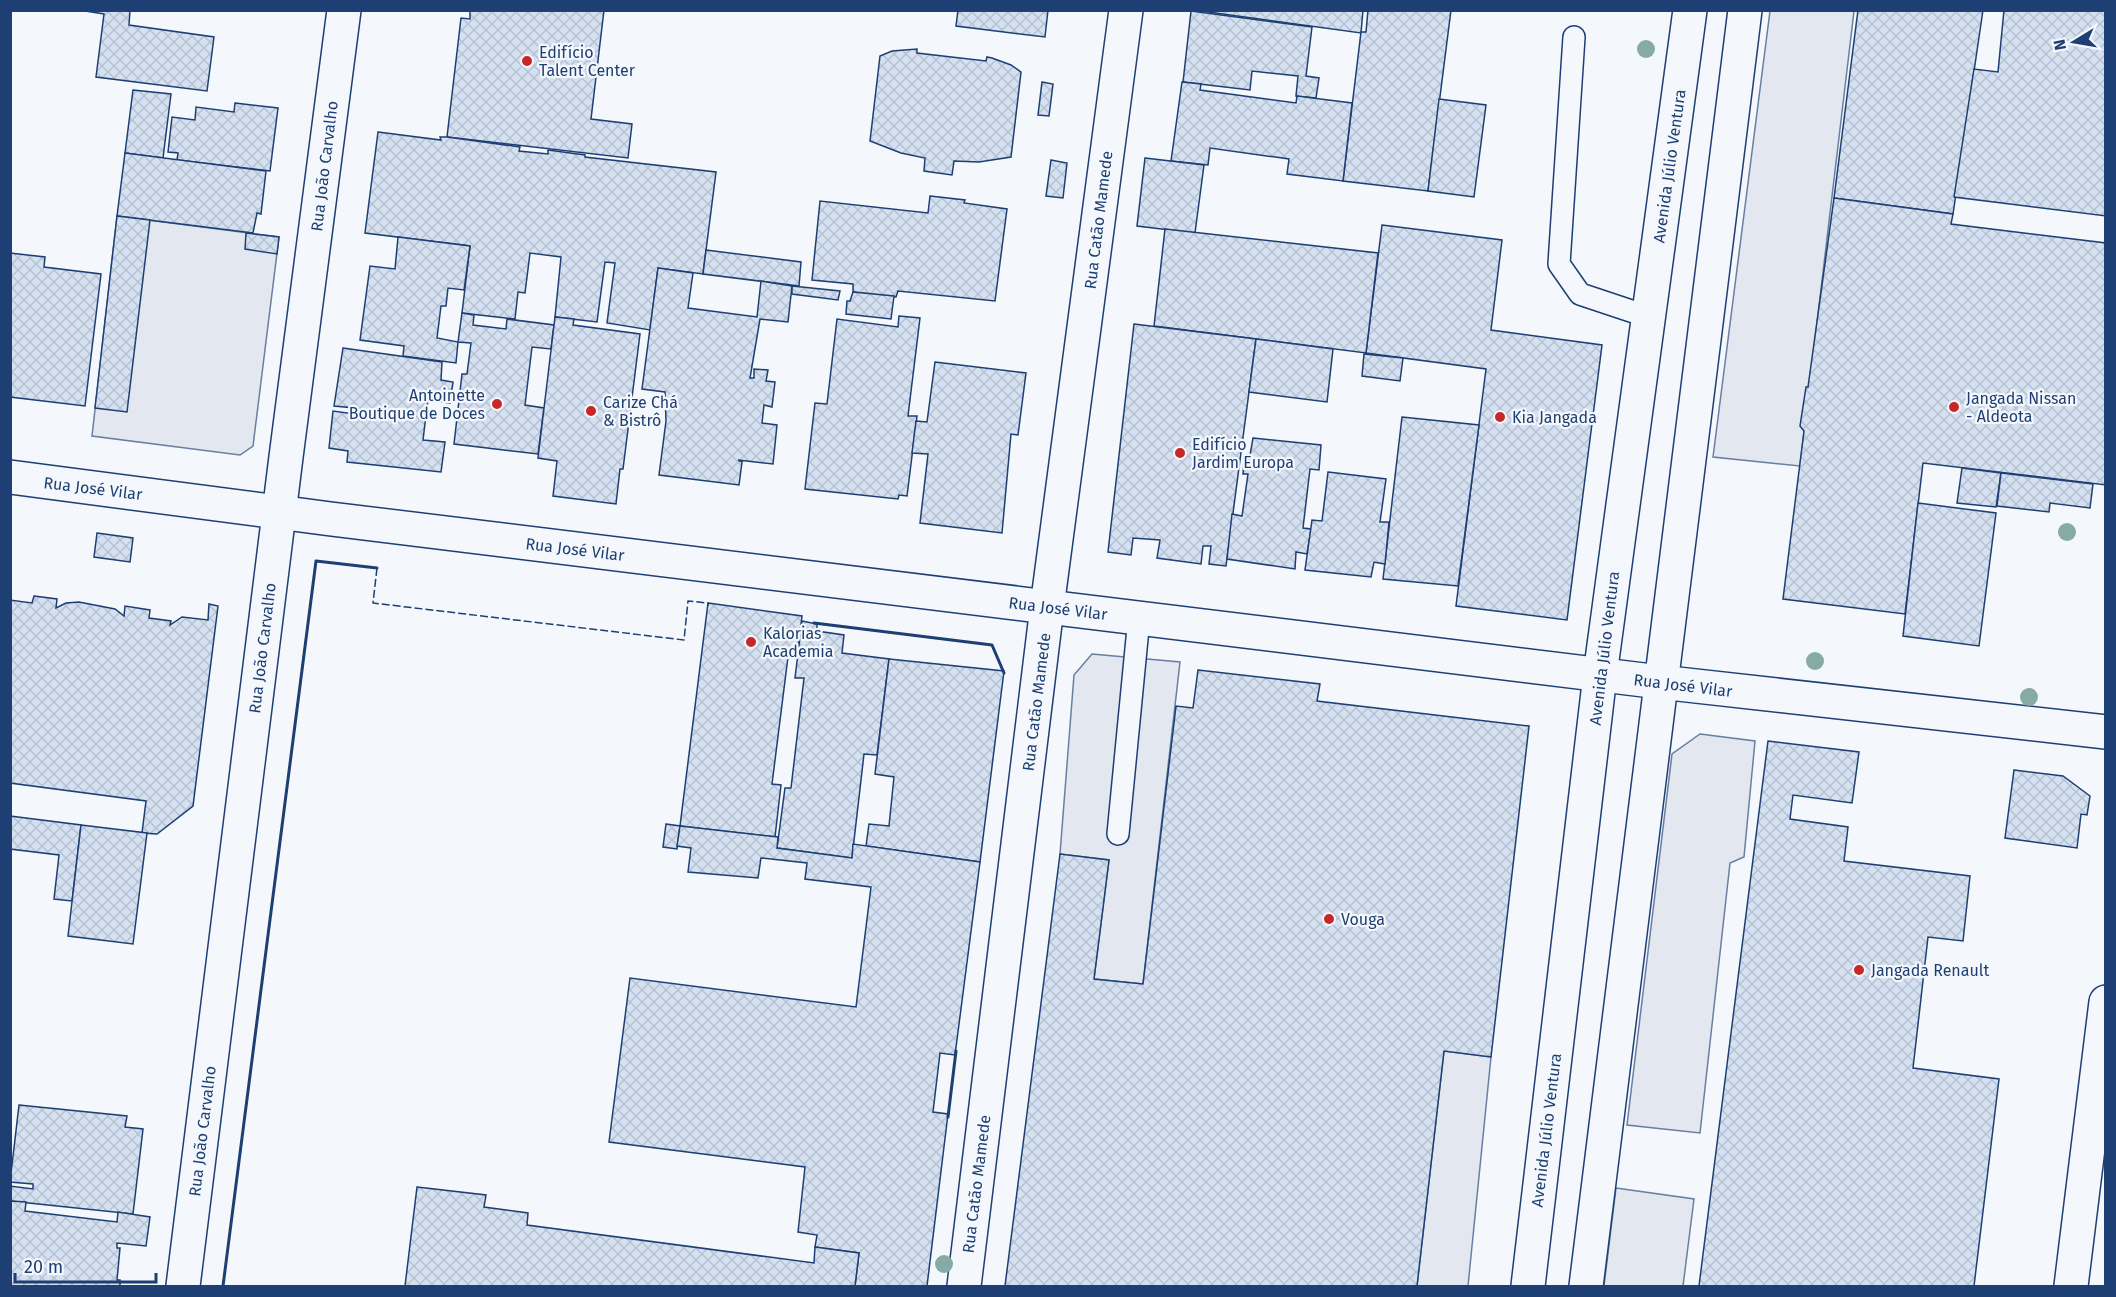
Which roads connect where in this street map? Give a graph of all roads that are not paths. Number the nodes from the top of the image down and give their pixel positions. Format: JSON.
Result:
{"nodes":[{"id":1,"x":344,"y":10,"type":"edge"},
{"id":2,"x":1126,"y":10,"type":"edge"},
{"id":3,"x":1690,"y":10,"type":"edge"},
{"id":4,"x":1746,"y":10,"type":"edge"},
{"id":5,"x":1574,"y":37,"type":"dead end"},
{"id":6,"x":1649,"y":317,"type":"junction"},
{"id":7,"x":10,"y":477,"type":"edge"},
{"id":8,"x":279,"y":512,"type":"junction"},
{"id":9,"x":1047,"y":607,"type":"junction"},
{"id":10,"x":1139,"y":618,"type":"junction"},
{"id":11,"x":1600,"y":675,"type":"junction"},
{"id":12,"x":1660,"y":682,"type":"junction"},
{"id":13,"x":2106,"y":732,"type":"edge"},
{"id":14,"x":1118,"y":834,"type":"dead end"},
{"id":15,"x":2106,"y":1002,"type":"edge"},
{"id":16,"x":183,"y":1287,"type":"edge"},
{"id":17,"x":964,"y":1287,"type":"edge"},
{"id":18,"x":1528,"y":1287,"type":"edge"},
{"id":19,"x":1586,"y":1287,"type":"edge"},
{"id":20,"x":2071,"y":1287,"type":"edge"}],
"edges":[{"from":1,"to":8,"type":"street","name":"Rua João Carvalho"},
{"from":2,"to":9,"type":"street","name":"Rua Catão Mamede"},
{"from":3,"to":6,"type":"street","name":"Avenida Júlio Ventura"},
{"from":4,"to":12,"type":"street"},
{"from":5,"to":6,"type":"lane"},
{"from":6,"to":11,"type":"street","name":"Avenida Júlio Ventura"},
{"from":7,"to":8,"type":"street","name":"Rua José Vilar"},
{"from":8,"to":9,"type":"street","name":"Rua José Vilar"},
{"from":8,"to":16,"type":"street","name":"Rua João Carvalho"},
{"from":9,"to":10,"type":"street","name":"Rua José Vilar"},
{"from":9,"to":17,"type":"street","name":"Rua Catão Mamede"},
{"from":10,"to":11,"type":"street","name":"Rua José Vilar"},
{"from":10,"to":14,"type":"lane"},
{"from":11,"to":12,"type":"street","name":"Rua José Vilar"},
{"from":11,"to":18,"type":"street","name":"Avenida Júlio Ventura"},
{"from":12,"to":13,"type":"street","name":"Rua José Vilar"},
{"from":12,"to":19,"type":"street"},
{"from":15,"to":20,"type":"street"}]}
